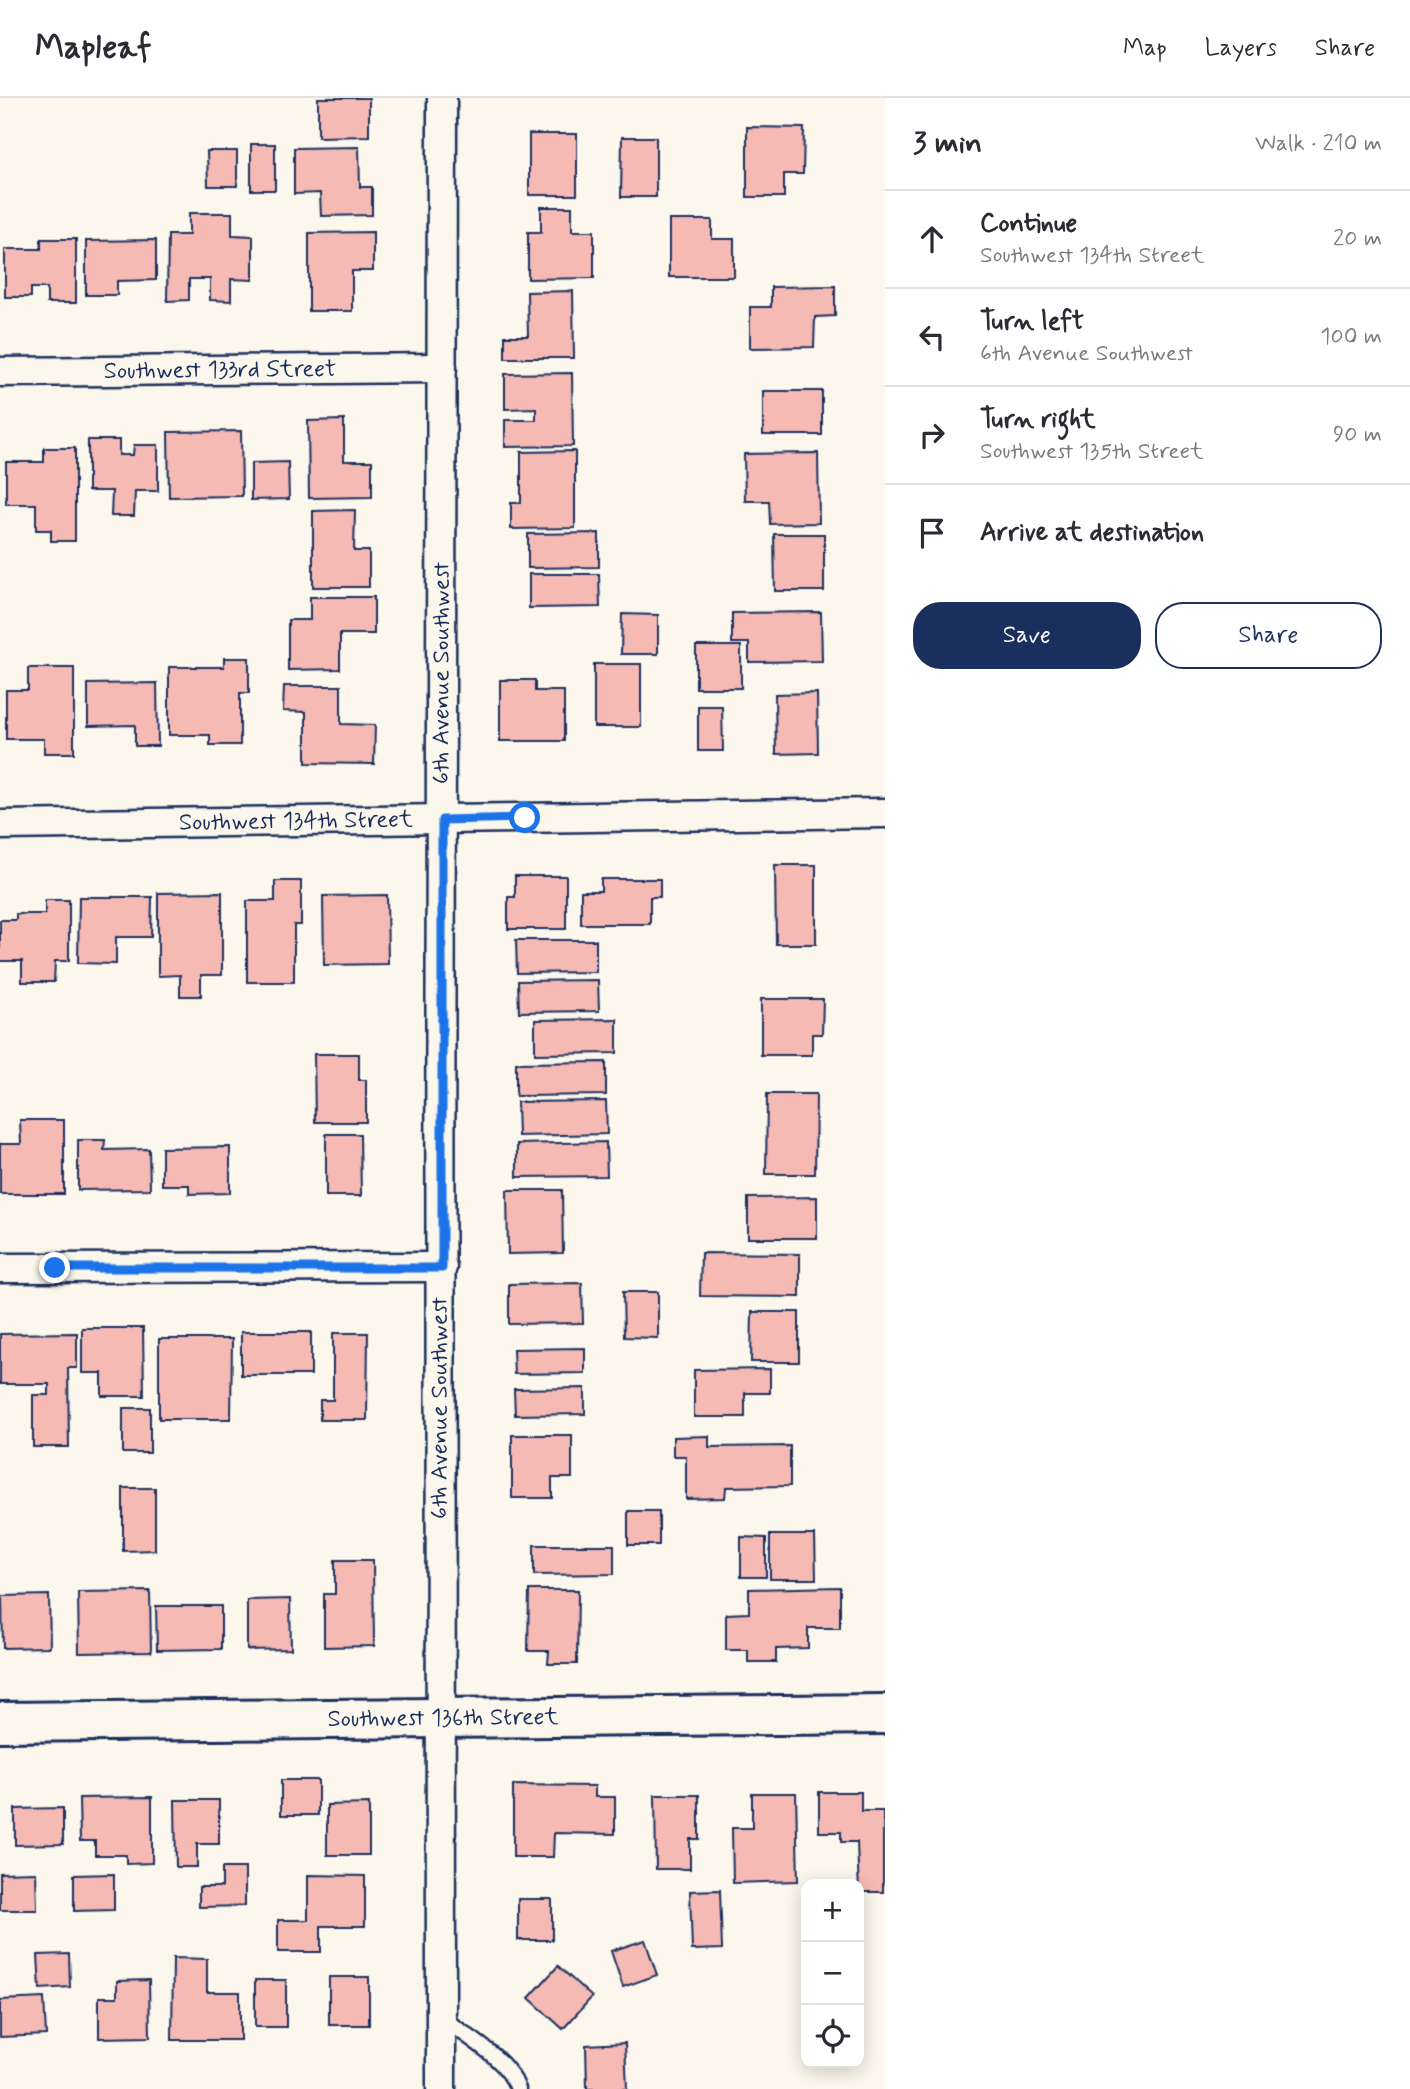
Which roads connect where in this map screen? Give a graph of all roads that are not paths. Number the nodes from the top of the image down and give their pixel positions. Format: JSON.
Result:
{"nodes":[{"id":1,"x":442,"y":98,"type":"edge"},
{"id":2,"x":442,"y":368,"type":"junction"},
{"id":3,"x":0,"y":372,"type":"edge"},
{"id":4,"x":885,"y":813,"type":"edge"},
{"id":5,"x":442,"y":820,"type":"junction"},
{"id":6,"x":0,"y":825,"type":"edge"},
{"id":7,"x":0,"y":1268,"type":"edge"},
{"id":8,"x":442,"y":1268,"type":"junction"},
{"id":9,"x":885,"y":1714,"type":"edge"},
{"id":10,"x":438,"y":1717,"type":"junction"},
{"id":11,"x":0,"y":1722,"type":"edge"},
{"id":12,"x":441,"y":2017,"type":"junction"},
{"id":13,"x":442,"y":2089,"type":"edge"},
{"id":14,"x":518,"y":2089,"type":"edge"}],
"edges":[{"from":1,"to":2,"type":"street","name":"6th Avenue Southwest"},
{"from":2,"to":3,"type":"street","name":"Southwest 133rd Street"},
{"from":2,"to":5,"type":"street","name":"6th Avenue Southwest"},
{"from":4,"to":5,"type":"street","name":"Southwest 134th Street"},
{"from":5,"to":6,"type":"street","name":"Southwest 134th Street"},
{"from":5,"to":8,"type":"street","name":"6th Avenue Southwest"},
{"from":7,"to":8,"type":"street"},
{"from":8,"to":10,"type":"street","name":"6th Avenue Southwest"},
{"from":9,"to":10,"type":"street","name":"Southwest 136th Street"},
{"from":10,"to":11,"type":"street","name":"Southwest 136th Street"},
{"from":10,"to":12,"type":"street","name":"6th Avenue Southwest"},
{"from":12,"to":13,"type":"street","name":"6th Avenue Southwest"},
{"from":12,"to":14,"type":"lane"}]}
